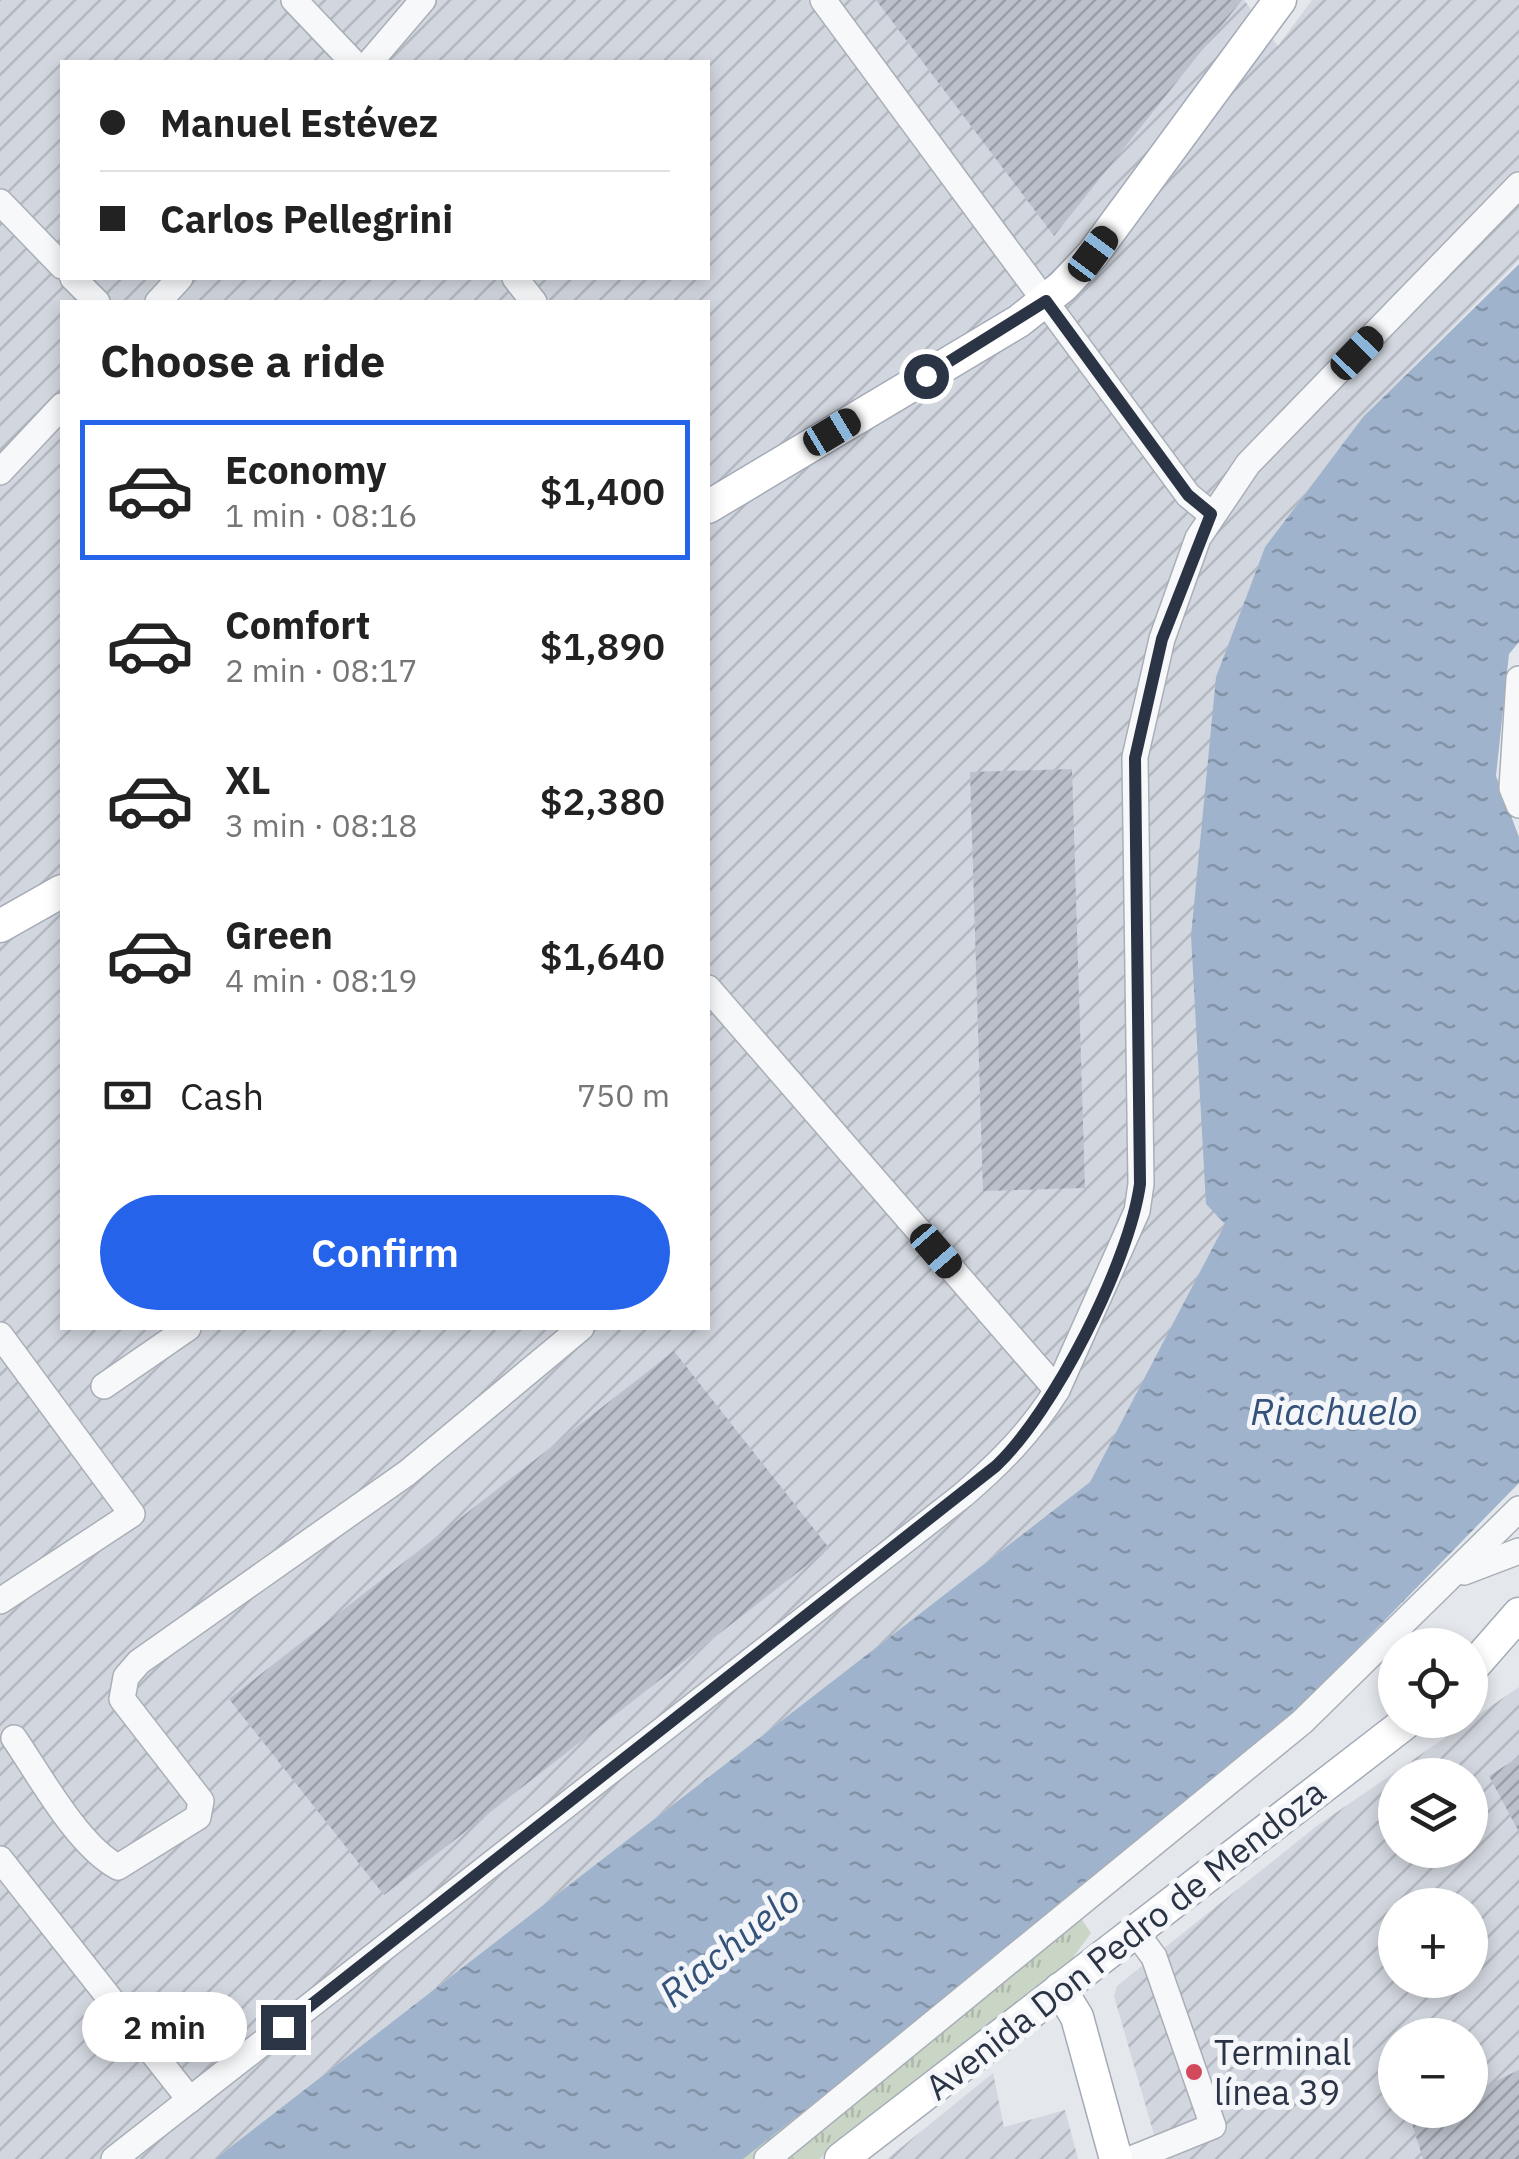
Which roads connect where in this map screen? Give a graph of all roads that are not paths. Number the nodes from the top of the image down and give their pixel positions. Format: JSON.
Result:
{"nodes":[{"id":1,"x":294,"y":0,"type":"edge"},
{"id":2,"x":424,"y":0,"type":"edge"},
{"id":3,"x":823,"y":0,"type":"edge"},
{"id":4,"x":1277,"y":1,"type":"edge"},
{"id":5,"x":351,"y":60,"type":"edge"},
{"id":6,"x":372,"y":60,"type":"edge"},
{"id":7,"x":1519,"y":186,"type":"edge"},
{"id":8,"x":0,"y":202,"type":"edge"},
{"id":9,"x":60,"y":264,"type":"edge"},
{"id":10,"x":75,"y":280,"type":"edge"},
{"id":11,"x":178,"y":280,"type":"edge"},
{"id":12,"x":517,"y":280,"type":"edge"},
{"id":13,"x":96,"y":300,"type":"edge"},
{"id":14,"x":160,"y":300,"type":"edge"},
{"id":15,"x":532,"y":300,"type":"edge"},
{"id":16,"x":1046,"y":301,"type":"junction"},
{"id":17,"x":60,"y":408,"type":"edge"},
{"id":18,"x":0,"y":472,"type":"edge"},
{"id":19,"x":710,"y":505,"type":"edge"},
{"id":20,"x":1211,"y":514,"type":"junction"},
{"id":21,"x":1519,"y":679,"type":"edge"},
{"id":22,"x":1519,"y":805,"type":"edge"},
{"id":23,"x":60,"y":891,"type":"edge"},
{"id":24,"x":0,"y":926,"type":"edge"},
{"id":25,"x":710,"y":990,"type":"edge"},
{"id":26,"x":185,"y":1330,"type":"edge"},
{"id":27,"x":579,"y":1330,"type":"edge"},
{"id":28,"x":0,"y":1335,"type":"edge"},
{"id":29,"x":104,"y":1386,"type":"dead end"},
{"id":30,"x":1056,"y":1390,"type":"junction"},
{"id":31,"x":1519,"y":1509,"type":"edge"},
{"id":32,"x":1519,"y":1551,"type":"edge"},
{"id":33,"x":1450,"y":1578,"type":"junction"},
{"id":34,"x":0,"y":1601,"type":"edge"},
{"id":35,"x":1519,"y":1614,"type":"edge"},
{"id":36,"x":1519,"y":1648,"type":"edge"},
{"id":37,"x":1488,"y":1649,"type":"edge"},
{"id":38,"x":1488,"y":1668,"type":"edge"},
{"id":39,"x":14,"y":1738,"type":"dead end"},
{"id":40,"x":1385,"y":1738,"type":"edge"},
{"id":41,"x":0,"y":1859,"type":"edge"},
{"id":42,"x":1134,"y":1930,"type":"junction"},
{"id":43,"x":1060,"y":1989,"type":"junction"},
{"id":44,"x":190,"y":2100,"type":"junction"},
{"id":45,"x":114,"y":2159,"type":"edge"},
{"id":46,"x":767,"y":2159,"type":"edge"},
{"id":47,"x":841,"y":2159,"type":"edge"},
{"id":48,"x":1116,"y":2159,"type":"edge"},
{"id":49,"x":1131,"y":2159,"type":"edge"}],
"edges":[{"from":1,"to":5,"type":"street"},
{"from":2,"to":6,"type":"street"},
{"from":3,"to":16,"type":"street"},
{"from":4,"to":16,"type":"main road"},
{"from":7,"to":20,"type":"street"},
{"from":8,"to":9,"type":"street"},
{"from":10,"to":13,"type":"street"},
{"from":11,"to":14,"type":"street"},
{"from":12,"to":15,"type":"street"},
{"from":16,"to":19,"type":"main road"},
{"from":16,"to":20,"type":"street"},
{"from":17,"to":18,"type":"street"},
{"from":20,"to":30,"type":"street"},
{"from":21,"to":22,"type":"street"},
{"from":23,"to":24,"type":"main road"},
{"from":25,"to":30,"type":"street"},
{"from":26,"to":29,"type":"street"},
{"from":27,"to":39,"type":"street"},
{"from":28,"to":34,"type":"street"},
{"from":30,"to":44,"type":"street"},
{"from":31,"to":33,"type":"street"},
{"from":32,"to":33,"type":"street"},
{"from":33,"to":46,"type":"street"},
{"from":35,"to":37,"type":"main road"},
{"from":36,"to":38,"type":"main road"},
{"from":40,"to":42,"type":"main road","name":"Avenida Don Pedro de Mendoza"},
{"from":41,"to":44,"type":"street"},
{"from":42,"to":43,"type":"main road","name":"Avenida Don Pedro de Mendoza"},
{"from":42,"to":49,"type":"street"},
{"from":43,"to":47,"type":"main road","name":"Avenida Don Pedro de Mendoza"},
{"from":43,"to":48,"type":"main road"},
{"from":44,"to":45,"type":"street"}]}
